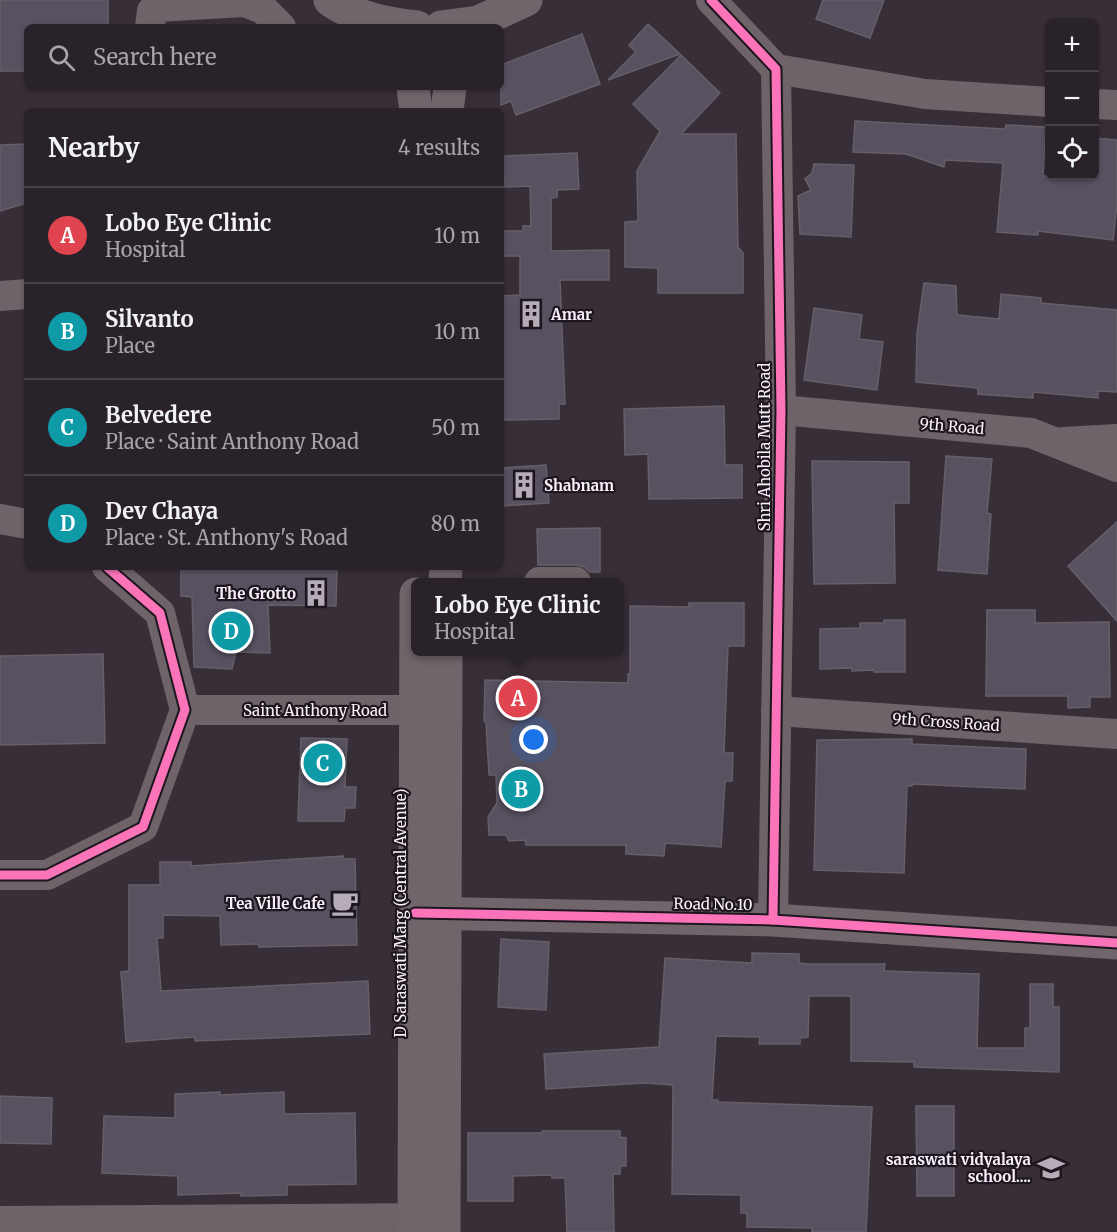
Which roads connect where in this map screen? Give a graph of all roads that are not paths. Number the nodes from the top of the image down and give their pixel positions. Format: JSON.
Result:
{"nodes":[{"id":1,"x":330,"y":0,"type":"edge"},
{"id":2,"x":526,"y":0,"type":"edge"},
{"id":3,"x":711,"y":0,"type":"edge"},
{"id":4,"x":199,"y":2,"type":"edge"},
{"id":5,"x":272,"y":12,"type":"edge"},
{"id":6,"x":150,"y":24,"type":"edge"},
{"id":7,"x":381,"y":24,"type":"edge"},
{"id":8,"x":476,"y":24,"type":"edge"},
{"id":9,"x":776,"y":69,"type":"junction"},
{"id":10,"x":413,"y":90,"type":"edge"},
{"id":11,"x":450,"y":90,"type":"edge"},
{"id":12,"x":1045,"y":102,"type":"edge"},
{"id":13,"x":1099,"y":104,"type":"edge"},
{"id":14,"x":1117,"y":105,"type":"edge"},
{"id":15,"x":416,"y":108,"type":"edge"},
{"id":16,"x":447,"y":108,"type":"edge"},
{"id":17,"x":24,"y":294,"type":"edge"},
{"id":18,"x":0,"y":296,"type":"edge"},
{"id":19,"x":781,"y":410,"type":"junction"},
{"id":20,"x":1117,"y":439,"type":"edge"},
{"id":21,"x":1056,"y":443,"type":"junction"},
{"id":22,"x":1117,"y":467,"type":"edge"},
{"id":23,"x":0,"y":519,"type":"edge"},
{"id":24,"x":24,"y":523,"type":"edge"},
{"id":25,"x":110,"y":570,"type":"edge"},
{"id":26,"x":423,"y":656,"type":"edge"},
{"id":27,"x":445,"y":656,"type":"edge"},
{"id":28,"x":185,"y":710,"type":"junction"},
{"id":29,"x":430,"y":710,"type":"junction"},
{"id":30,"x":776,"y":711,"type":"junction"},
{"id":31,"x":1117,"y":734,"type":"edge"},
{"id":32,"x":0,"y":875,"type":"edge"},
{"id":33,"x":430,"y":913,"type":"junction"},
{"id":34,"x":773,"y":920,"type":"junction"},
{"id":35,"x":1117,"y":943,"type":"edge"},
{"id":36,"x":0,"y":1221,"type":"edge"},
{"id":37,"x":429,"y":1225,"type":"edge"}],
"edges":[{"from":1,"to":7,"type":"main road"},
{"from":2,"to":8,"type":"main road"},
{"from":3,"to":9,"type":"street"},
{"from":4,"to":5,"type":"street"},
{"from":4,"to":6,"type":"street"},
{"from":9,"to":12,"type":"street"},
{"from":9,"to":19,"type":"street","name":"Shri Ahobila Mutt Road"},
{"from":10,"to":15,"type":"main road"},
{"from":11,"to":16,"type":"main road"},
{"from":13,"to":14,"type":"street"},
{"from":17,"to":18,"type":"street"},
{"from":19,"to":21,"type":"street","name":"9th Road"},
{"from":19,"to":30,"type":"street","name":"Shri Ahobila Mutt Road"},
{"from":20,"to":21,"type":"street"},
{"from":21,"to":22,"type":"street","name":"9th Road"},
{"from":23,"to":24,"type":"street"},
{"from":25,"to":28,"type":"street"},
{"from":26,"to":29,"type":"main road","name":"D Saraswati Marg (Central Avenue)"},
{"from":27,"to":29,"type":"main road","name":"D Saraswati Marg (Central Avenue)"},
{"from":28,"to":29,"type":"street","name":"Saint Anthony Road"},
{"from":28,"to":32,"type":"street"},
{"from":29,"to":33,"type":"main road","name":"D Saraswati Marg (Central Avenue)"},
{"from":30,"to":31,"type":"street","name":"9th Cross Road"},
{"from":30,"to":34,"type":"street","name":"Shri Ahobila Mutt Road"},
{"from":33,"to":34,"type":"main road","name":"Road No.10"},
{"from":33,"to":37,"type":"main road","name":"D Saraswati Marg (Central Avenue)"},
{"from":34,"to":35,"type":"main road","name":"Road No.10"},
{"from":36,"to":37,"type":"street"}]}
